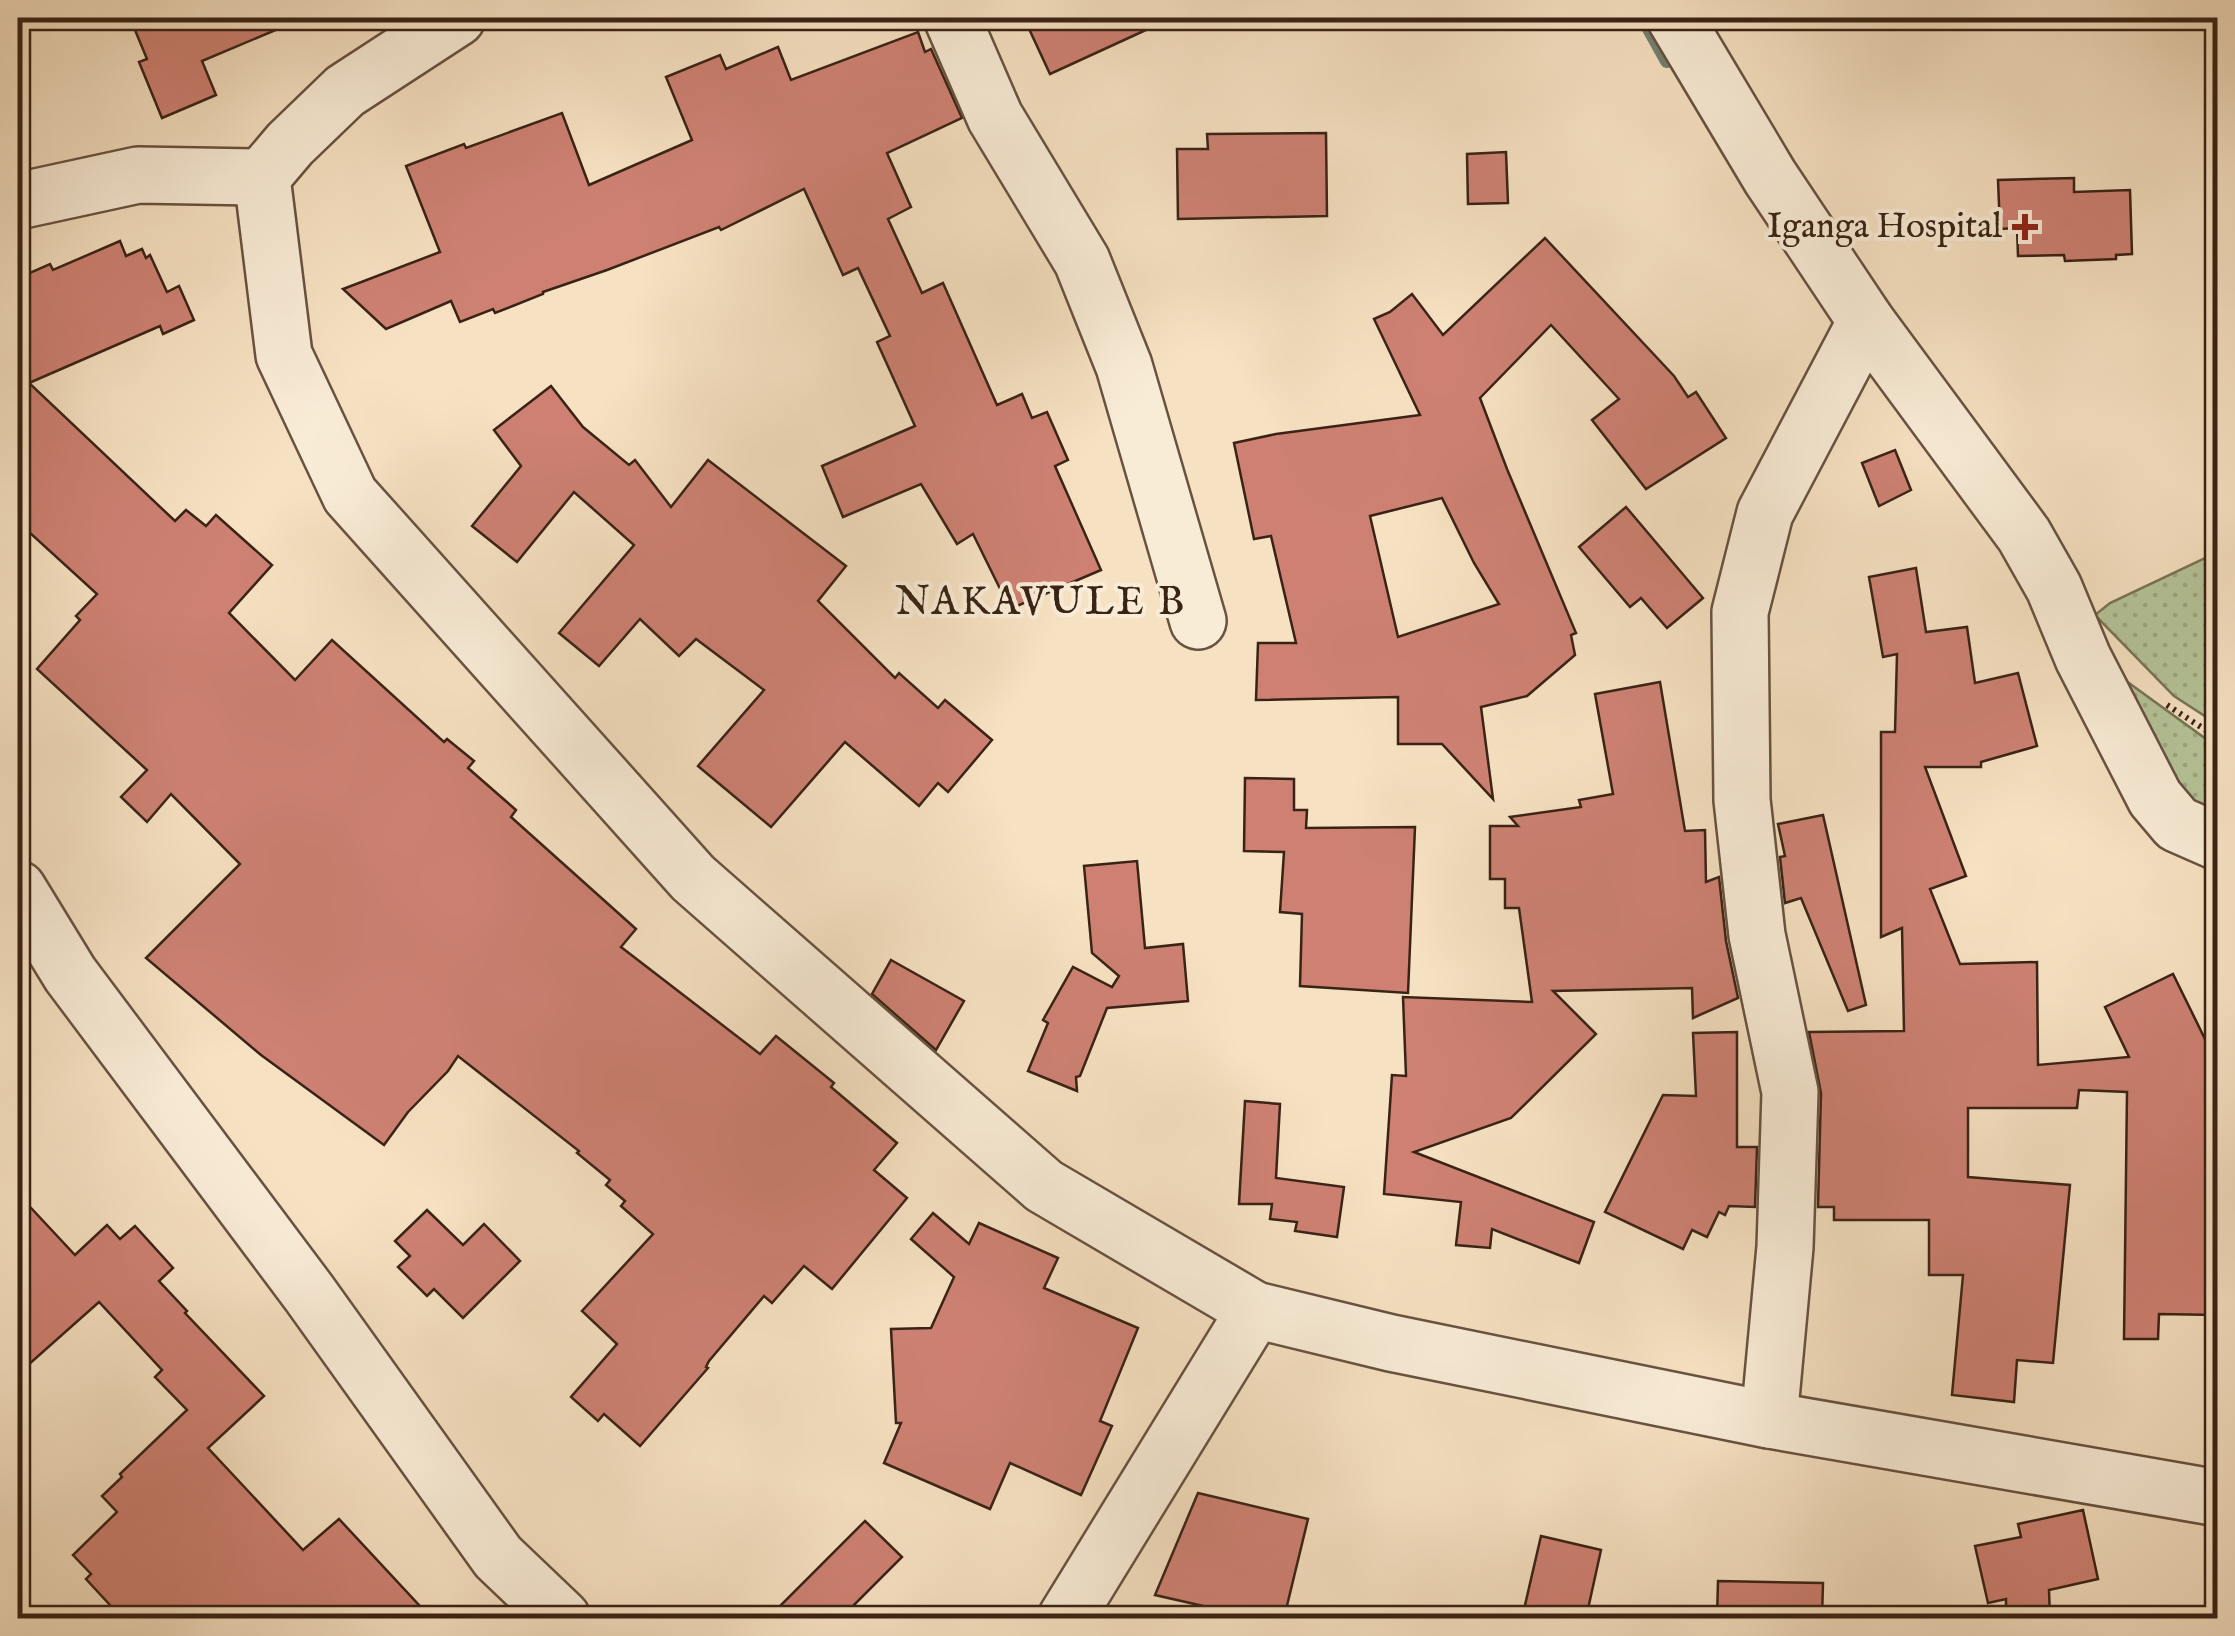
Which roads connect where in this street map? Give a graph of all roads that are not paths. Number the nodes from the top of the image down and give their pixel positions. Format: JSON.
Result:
{"nodes":[{"id":1,"x":457,"y":18,"type":"edge"},
{"id":2,"x":952,"y":18,"type":"edge"},
{"id":3,"x":1676,"y":18,"type":"edge"},
{"id":4,"x":262,"y":176,"type":"junction"},
{"id":5,"x":18,"y":201,"type":"edge"},
{"id":6,"x":1866,"y":321,"type":"junction"},
{"id":7,"x":1198,"y":621,"type":"dead end"},
{"id":8,"x":2218,"y":842,"type":"edge"},
{"id":9,"x":18,"y":889,"type":"edge"},
{"id":10,"x":1255,"y":1310,"type":"junction"},
{"id":11,"x":1769,"y":1420,"type":"junction"},
{"id":12,"x":2218,"y":1498,"type":"edge"},
{"id":13,"x":562,"y":1618,"type":"edge"},
{"id":14,"x":1066,"y":1618,"type":"edge"}],
"edges":[{"from":1,"to":4,"type":"street"},
{"from":2,"to":7,"type":"street"},
{"from":3,"to":6,"type":"street"},
{"from":4,"to":5,"type":"street"},
{"from":4,"to":10,"type":"street"},
{"from":6,"to":8,"type":"street"},
{"from":6,"to":11,"type":"street"},
{"from":9,"to":13,"type":"street"},
{"from":10,"to":11,"type":"street"},
{"from":10,"to":14,"type":"street"},
{"from":11,"to":12,"type":"street"}]}
